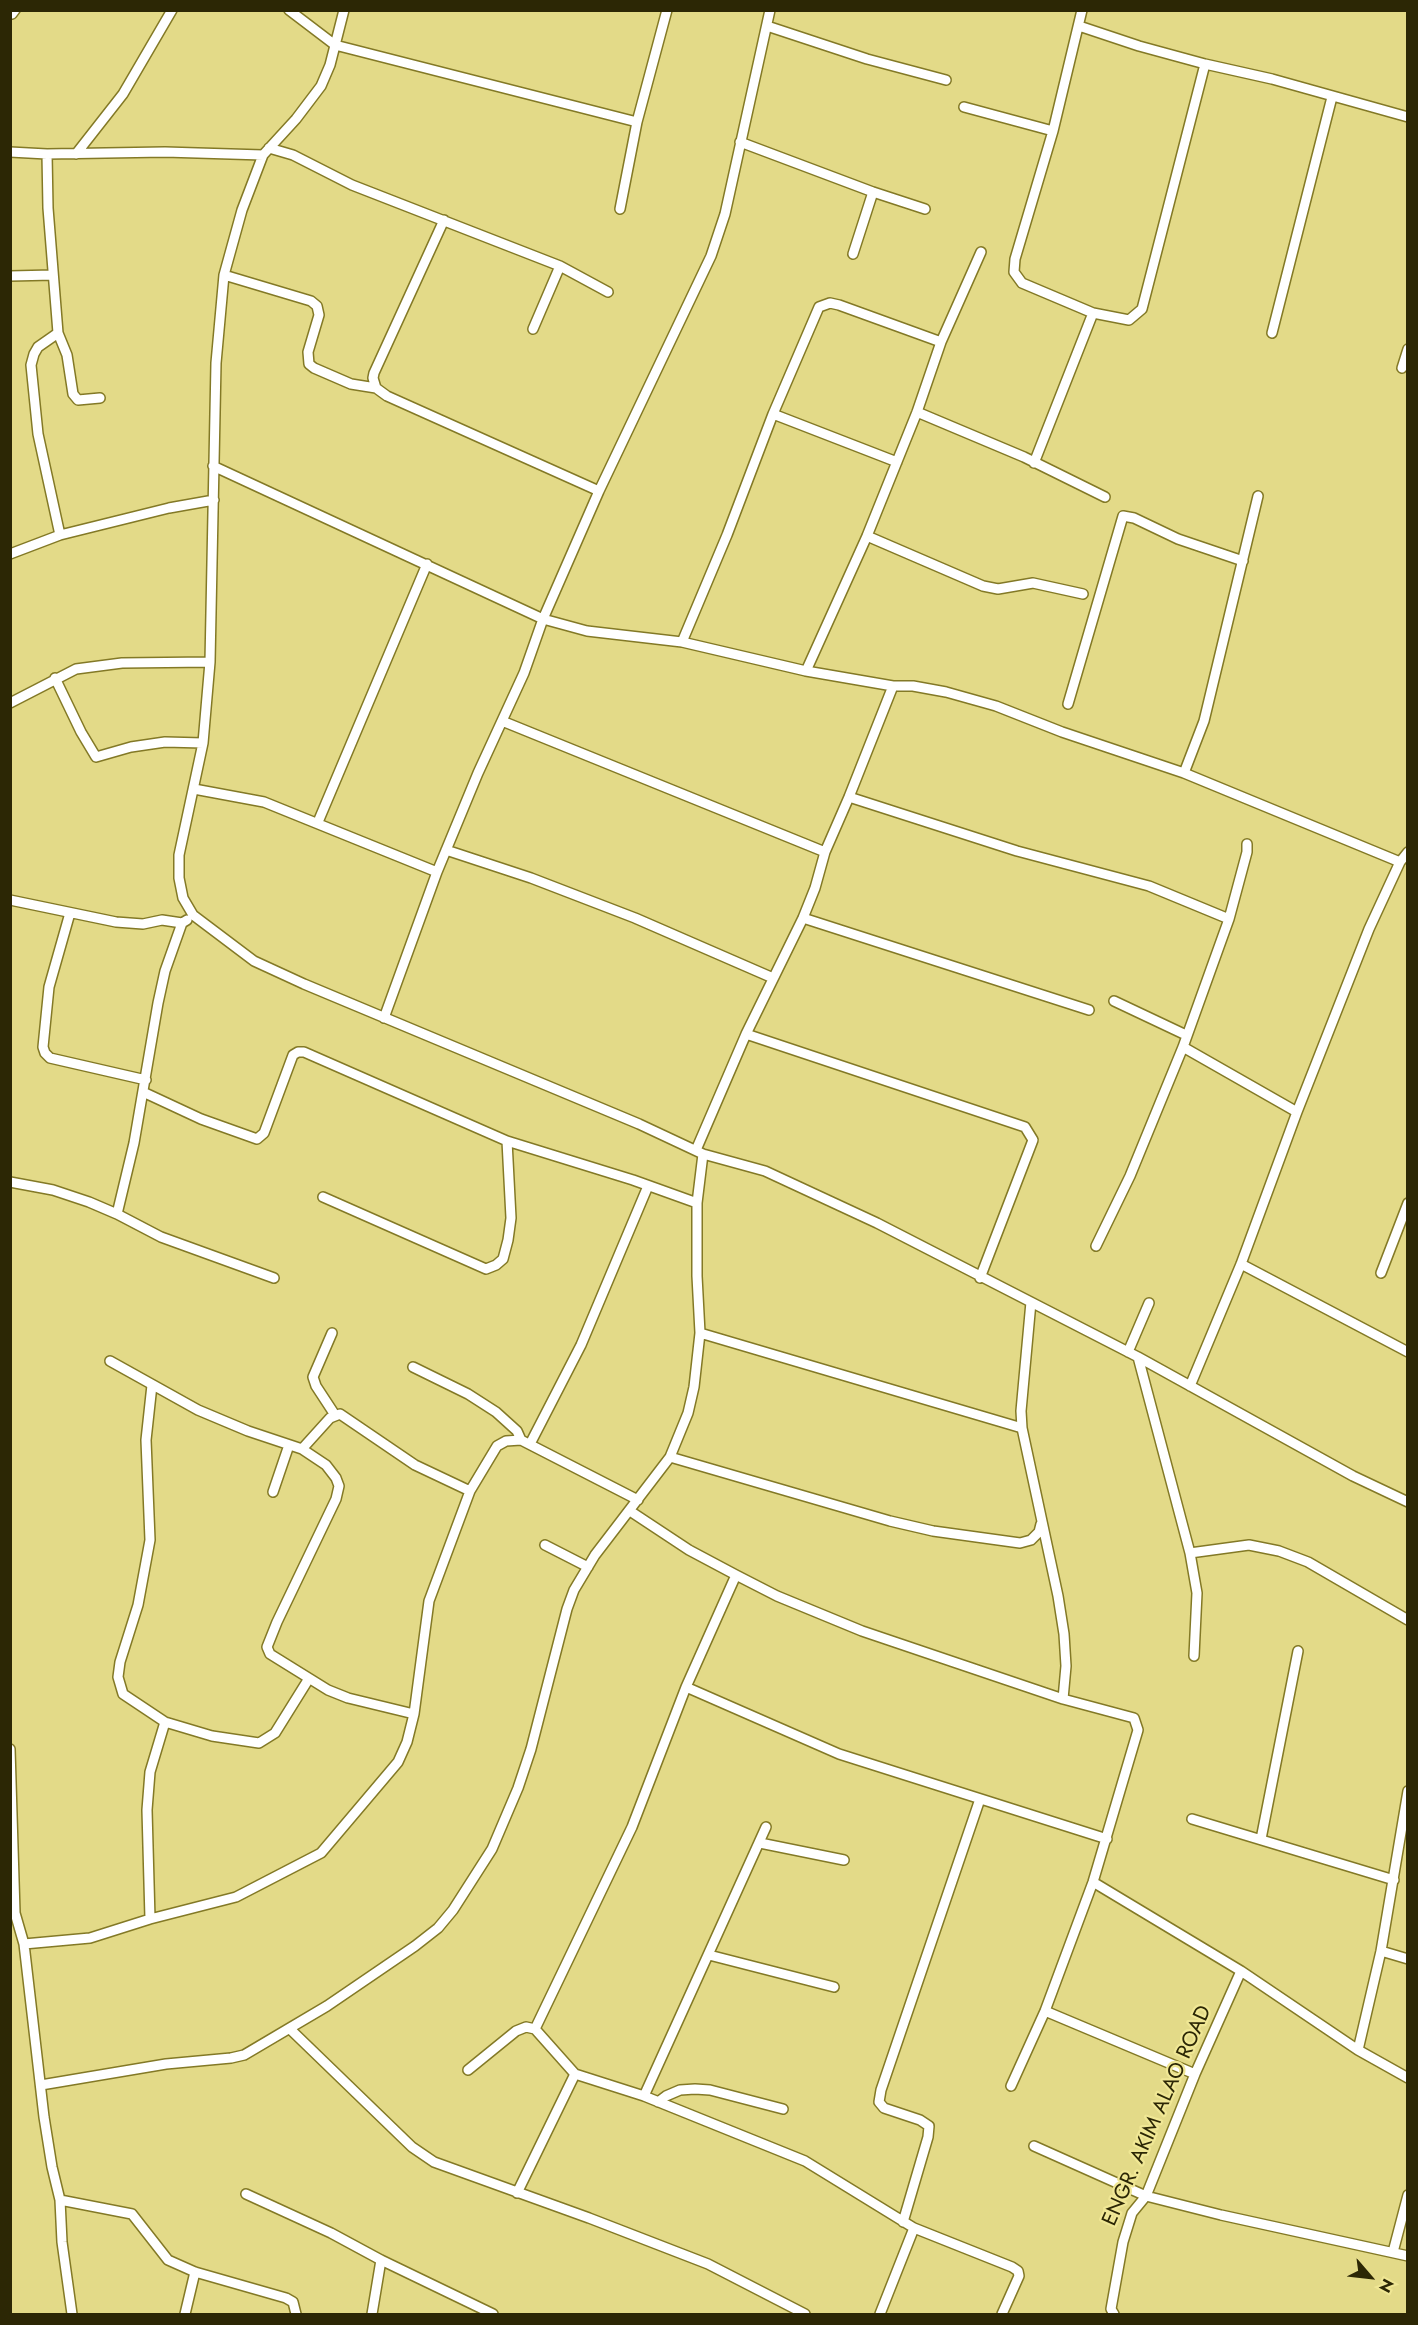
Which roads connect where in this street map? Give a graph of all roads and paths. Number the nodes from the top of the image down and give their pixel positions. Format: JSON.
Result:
{"nodes":[{"id":1,"x":172,"y":10,"type":"edge"},
{"id":2,"x":289,"y":10,"type":"edge"},
{"id":3,"x":344,"y":10,"type":"edge"},
{"id":4,"x":667,"y":10,"type":"edge"},
{"id":5,"x":770,"y":10,"type":"edge"},
{"id":6,"x":1082,"y":10,"type":"edge"},
{"id":7,"x":767,"y":26,"type":"junction"},
{"id":8,"x":1079,"y":26,"type":"junction"},
{"id":9,"x":335,"y":45,"type":"junction"},
{"id":10,"x":1204,"y":64,"type":"junction"},
{"id":11,"x":946,"y":80,"type":"dead end"},
{"id":12,"x":1332,"y":97,"type":"junction"},
{"id":13,"x":964,"y":107,"type":"dead end"},
{"id":14,"x":1407,"y":117,"type":"edge"},
{"id":15,"x":637,"y":122,"type":"junction"},
{"id":16,"x":1053,"y":131,"type":"junction"},
{"id":17,"x":740,"y":142,"type":"junction"},
{"id":18,"x":10,"y":152,"type":"edge"},
{"id":19,"x":266,"y":152,"type":"junction"},
{"id":20,"x":47,"y":154,"type":"junction"},
{"id":21,"x":76,"y":154,"type":"junction"},
{"id":22,"x":873,"y":192,"type":"junction"},
{"id":23,"x":620,"y":209,"type":"dead end"},
{"id":24,"x":925,"y":209,"type":"dead end"},
{"id":25,"x":444,"y":220,"type":"junction"},
{"id":26,"x":981,"y":252,"type":"dead end"},
{"id":27,"x":853,"y":254,"type":"dead end"},
{"id":28,"x":560,"y":266,"type":"junction"},
{"id":29,"x":53,"y":275,"type":"junction"},
{"id":30,"x":224,"y":275,"type":"junction"},
{"id":31,"x":10,"y":276,"type":"edge"},
{"id":32,"x":608,"y":292,"type":"dead end"},
{"id":33,"x":1094,"y":313,"type":"junction"},
{"id":34,"x":533,"y":329,"type":"dead end"},
{"id":35,"x":58,"y":333,"type":"junction"},
{"id":36,"x":1272,"y":333,"type":"dead end"},
{"id":37,"x":941,"y":342,"type":"junction"},
{"id":38,"x":1407,"y":349,"type":"edge"},
{"id":39,"x":1402,"y":368,"type":"dead end"},
{"id":40,"x":376,"y":388,"type":"junction"},
{"id":41,"x":100,"y":398,"type":"dead end"},
{"id":42,"x":917,"y":412,"type":"junction"},
{"id":43,"x":773,"y":414,"type":"junction"},
{"id":44,"x":897,"y":462,"type":"junction"},
{"id":45,"x":1034,"y":463,"type":"junction"},
{"id":46,"x":213,"y":466,"type":"junction"},
{"id":47,"x":599,"y":491,"type":"junction"},
{"id":48,"x":1258,"y":496,"type":"dead end"},
{"id":49,"x":1105,"y":497,"type":"dead end"},
{"id":50,"x":213,"y":500,"type":"junction"},
{"id":51,"x":60,"y":535,"type":"junction"},
{"id":52,"x":867,"y":536,"type":"junction"},
{"id":53,"x":10,"y":554,"type":"edge"},
{"id":54,"x":1243,"y":561,"type":"junction"},
{"id":55,"x":427,"y":564,"type":"junction"},
{"id":56,"x":1083,"y":594,"type":"dead end"},
{"id":57,"x":543,"y":619,"type":"junction"},
{"id":58,"x":681,"y":642,"type":"junction"},
{"id":59,"x":210,"y":662,"type":"junction"},
{"id":60,"x":806,"y":671,"type":"junction"},
{"id":61,"x":56,"y":678,"type":"junction"},
{"id":62,"x":893,"y":686,"type":"junction"},
{"id":63,"x":10,"y":703,"type":"edge"},
{"id":64,"x":1068,"y":704,"type":"dead end"},
{"id":65,"x":502,"y":721,"type":"junction"},
{"id":66,"x":203,"y":743,"type":"junction"},
{"id":67,"x":1184,"y":773,"type":"junction"},
{"id":68,"x":194,"y":789,"type":"junction"},
{"id":69,"x":849,"y":797,"type":"junction"},
{"id":70,"x":318,"y":822,"type":"junction"},
{"id":71,"x":1247,"y":844,"type":"dead end"},
{"id":72,"x":446,"y":850,"type":"junction"},
{"id":73,"x":825,"y":852,"type":"junction"},
{"id":74,"x":1407,"y":852,"type":"edge"},
{"id":75,"x":1400,"y":862,"type":"junction"},
{"id":76,"x":437,"y":872,"type":"junction"},
{"id":77,"x":10,"y":900,"type":"edge"},
{"id":78,"x":70,"y":913,"type":"junction"},
{"id":79,"x":193,"y":915,"type":"junction"},
{"id":80,"x":803,"y":918,"type":"junction"},
{"id":81,"x":1229,"y":919,"type":"junction"},
{"id":82,"x":182,"y":923,"type":"junction"},
{"id":83,"x":773,"y":978,"type":"junction"},
{"id":84,"x":1114,"y":1001,"type":"dead end"},
{"id":85,"x":1089,"y":1010,"type":"dead end"},
{"id":86,"x":384,"y":1018,"type":"junction"},
{"id":87,"x":746,"y":1034,"type":"junction"},
{"id":88,"x":1186,"y":1035,"type":"junction"},
{"id":89,"x":1183,"y":1047,"type":"junction"},
{"id":90,"x":146,"y":1080,"type":"junction"},
{"id":91,"x":143,"y":1092,"type":"junction"},
{"id":92,"x":1297,"y":1112,"type":"junction"},
{"id":93,"x":507,"y":1141,"type":"junction"},
{"id":94,"x":700,"y":1152,"type":"junction"},
{"id":95,"x":10,"y":1182,"type":"edge"},
{"id":96,"x":648,"y":1186,"type":"junction"},
{"id":97,"x":323,"y":1197,"type":"dead end"},
{"id":98,"x":697,"y":1203,"type":"junction"},
{"id":99,"x":1407,"y":1203,"type":"edge"},
{"id":100,"x":117,"y":1214,"type":"junction"},
{"id":101,"x":1096,"y":1246,"type":"dead end"},
{"id":102,"x":1241,"y":1264,"type":"junction"},
{"id":103,"x":1381,"y":1273,"type":"dead end"},
{"id":104,"x":274,"y":1278,"type":"dead end"},
{"id":105,"x":980,"y":1278,"type":"junction"},
{"id":106,"x":1032,"y":1302,"type":"junction"},
{"id":107,"x":1149,"y":1303,"type":"dead end"},
{"id":108,"x":332,"y":1333,"type":"dead end"},
{"id":109,"x":700,"y":1333,"type":"junction"},
{"id":110,"x":1128,"y":1352,"type":"junction"},
{"id":111,"x":1407,"y":1352,"type":"edge"},
{"id":112,"x":1138,"y":1357,"type":"junction"},
{"id":113,"x":110,"y":1361,"type":"dead end"},
{"id":114,"x":413,"y":1367,"type":"dead end"},
{"id":115,"x":152,"y":1385,"type":"junction"},
{"id":116,"x":1190,"y":1386,"type":"junction"},
{"id":117,"x":335,"y":1415,"type":"junction"},
{"id":118,"x":1022,"y":1428,"type":"junction"},
{"id":119,"x":521,"y":1440,"type":"junction"},
{"id":120,"x":530,"y":1444,"type":"junction"},
{"id":121,"x":289,"y":1445,"type":"junction"},
{"id":122,"x":302,"y":1449,"type":"junction"},
{"id":123,"x":670,"y":1457,"type":"junction"},
{"id":124,"x":470,"y":1491,"type":"junction"},
{"id":125,"x":273,"y":1492,"type":"dead end"},
{"id":126,"x":638,"y":1500,"type":"junction"},
{"id":127,"x":1407,"y":1502,"type":"edge"},
{"id":128,"x":630,"y":1511,"type":"junction"},
{"id":129,"x":1041,"y":1522,"type":"junction"},
{"id":130,"x":545,"y":1545,"type":"dead end"},
{"id":131,"x":1190,"y":1553,"type":"junction"},
{"id":132,"x":588,"y":1567,"type":"junction"},
{"id":133,"x":736,"y":1575,"type":"junction"},
{"id":134,"x":1407,"y":1620,"type":"edge"},
{"id":135,"x":1298,"y":1651,"type":"dead end"},
{"id":136,"x":1194,"y":1656,"type":"dead end"},
{"id":137,"x":308,"y":1680,"type":"junction"},
{"id":138,"x":686,"y":1687,"type":"junction"},
{"id":139,"x":1063,"y":1699,"type":"junction"},
{"id":140,"x":414,"y":1714,"type":"junction"},
{"id":141,"x":165,"y":1722,"type":"junction"},
{"id":142,"x":10,"y":1749,"type":"edge"},
{"id":143,"x":11,"y":1780,"type":"edge"},
{"id":144,"x":1407,"y":1791,"type":"edge"},
{"id":145,"x":980,"y":1799,"type":"junction"},
{"id":146,"x":1405,"y":1816,"type":"edge"},
{"id":147,"x":1192,"y":1819,"type":"dead end"},
{"id":148,"x":766,"y":1827,"type":"dead end"},
{"id":149,"x":1107,"y":1839,"type":"junction"},
{"id":150,"x":1261,"y":1839,"type":"junction"},
{"id":151,"x":760,"y":1843,"type":"junction"},
{"id":152,"x":844,"y":1860,"type":"dead end"},
{"id":153,"x":1394,"y":1880,"type":"junction"},
{"id":154,"x":1093,"y":1882,"type":"junction"},
{"id":155,"x":13,"y":1913,"type":"edge"},
{"id":156,"x":150,"y":1919,"type":"junction"},
{"id":157,"x":24,"y":1944,"type":"junction"},
{"id":158,"x":1381,"y":1951,"type":"junction"},
{"id":159,"x":709,"y":1955,"type":"junction"},
{"id":160,"x":1407,"y":1959,"type":"edge"},
{"id":161,"x":1241,"y":1971,"type":"junction"},
{"id":162,"x":834,"y":1987,"type":"dead end"},
{"id":163,"x":1045,"y":2011,"type":"junction"},
{"id":164,"x":290,"y":2029,"type":"junction"},
{"id":165,"x":535,"y":2029,"type":"junction"},
{"id":166,"x":1358,"y":2050,"type":"junction"},
{"id":167,"x":468,"y":2070,"type":"dead end"},
{"id":168,"x":575,"y":2074,"type":"junction"},
{"id":169,"x":1195,"y":2074,"type":"junction"},
{"id":170,"x":1407,"y":2078,"type":"edge"},
{"id":171,"x":41,"y":2085,"type":"junction"},
{"id":172,"x":1011,"y":2086,"type":"dead end"},
{"id":173,"x":644,"y":2096,"type":"junction"},
{"id":174,"x":658,"y":2102,"type":"junction"},
{"id":175,"x":783,"y":2109,"type":"dead end"},
{"id":176,"x":1034,"y":2146,"type":"dead end"},
{"id":177,"x":517,"y":2193,"type":"junction"},
{"id":178,"x":246,"y":2194,"type":"dead end"},
{"id":179,"x":1407,"y":2195,"type":"edge"},
{"id":180,"x":1146,"y":2196,"type":"junction"},
{"id":181,"x":60,"y":2200,"type":"junction"},
{"id":182,"x":903,"y":2222,"type":"junction"},
{"id":183,"x":914,"y":2228,"type":"junction"},
{"id":184,"x":1393,"y":2252,"type":"junction"},
{"id":185,"x":1407,"y":2256,"type":"edge"},
{"id":186,"x":381,"y":2260,"type":"junction"},
{"id":187,"x":195,"y":2272,"type":"junction"},
{"id":188,"x":72,"y":2314,"type":"edge"},
{"id":189,"x":185,"y":2314,"type":"edge"},
{"id":190,"x":297,"y":2314,"type":"edge"},
{"id":191,"x":372,"y":2314,"type":"edge"},
{"id":192,"x":494,"y":2314,"type":"edge"},
{"id":193,"x":805,"y":2314,"type":"edge"},
{"id":194,"x":880,"y":2314,"type":"edge"},
{"id":195,"x":1002,"y":2314,"type":"edge"},
{"id":196,"x":1114,"y":2314,"type":"edge"}],
"edges":[{"from":1,"to":21,"type":"street"},
{"from":2,"to":9,"type":"street"},
{"from":3,"to":9,"type":"street"},
{"from":4,"to":15,"type":"street"},
{"from":5,"to":7,"type":"street"},
{"from":6,"to":8,"type":"street"},
{"from":7,"to":11,"type":"street"},
{"from":7,"to":17,"type":"street"},
{"from":8,"to":10,"type":"street"},
{"from":8,"to":16,"type":"street"},
{"from":9,"to":15,"type":"street"},
{"from":9,"to":19,"type":"street"},
{"from":10,"to":12,"type":"street"},
{"from":10,"to":33,"type":"street"},
{"from":12,"to":14,"type":"street"},
{"from":12,"to":36,"type":"street"},
{"from":13,"to":16,"type":"street"},
{"from":15,"to":23,"type":"street"},
{"from":16,"to":33,"type":"street"},
{"from":17,"to":22,"type":"street"},
{"from":17,"to":47,"type":"street"},
{"from":18,"to":20,"type":"street"},
{"from":19,"to":21,"type":"street"},
{"from":19,"to":25,"type":"street"},
{"from":19,"to":30,"type":"street"},
{"from":20,"to":21,"type":"street"},
{"from":20,"to":29,"type":"street"},
{"from":22,"to":24,"type":"street"},
{"from":22,"to":27,"type":"street"},
{"from":25,"to":28,"type":"street"},
{"from":25,"to":40,"type":"street"},
{"from":26,"to":37,"type":"street"},
{"from":28,"to":32,"type":"street"},
{"from":28,"to":34,"type":"street"},
{"from":29,"to":31,"type":"street"},
{"from":29,"to":35,"type":"street"},
{"from":30,"to":40,"type":"street"},
{"from":30,"to":46,"type":"street"},
{"from":33,"to":45,"type":"street"},
{"from":35,"to":41,"type":"street"},
{"from":35,"to":51,"type":"street"},
{"from":37,"to":42,"type":"street"},
{"from":37,"to":43,"type":"street"},
{"from":38,"to":39,"type":"street"},
{"from":40,"to":47,"type":"street"},
{"from":42,"to":44,"type":"street"},
{"from":42,"to":45,"type":"street"},
{"from":43,"to":44,"type":"street"},
{"from":43,"to":58,"type":"street"},
{"from":44,"to":52,"type":"street"},
{"from":45,"to":49,"type":"street"},
{"from":46,"to":50,"type":"street"},
{"from":46,"to":55,"type":"street"},
{"from":47,"to":57,"type":"street"},
{"from":48,"to":54,"type":"street"},
{"from":50,"to":51,"type":"street"},
{"from":50,"to":59,"type":"street"},
{"from":51,"to":53,"type":"street"},
{"from":52,"to":56,"type":"street"},
{"from":52,"to":60,"type":"street"},
{"from":54,"to":64,"type":"street"},
{"from":54,"to":67,"type":"street"},
{"from":55,"to":57,"type":"street"},
{"from":55,"to":70,"type":"street"},
{"from":57,"to":58,"type":"street"},
{"from":57,"to":65,"type":"street"},
{"from":58,"to":60,"type":"street"},
{"from":59,"to":61,"type":"street"},
{"from":59,"to":66,"type":"street"},
{"from":60,"to":62,"type":"street"},
{"from":61,"to":63,"type":"street"},
{"from":61,"to":66,"type":"street"},
{"from":62,"to":67,"type":"street"},
{"from":62,"to":69,"type":"street"},
{"from":65,"to":72,"type":"street"},
{"from":65,"to":73,"type":"street"},
{"from":66,"to":68,"type":"street"},
{"from":67,"to":75,"type":"street"},
{"from":68,"to":70,"type":"street"},
{"from":68,"to":79,"type":"street"},
{"from":69,"to":73,"type":"street"},
{"from":69,"to":81,"type":"street"},
{"from":70,"to":76,"type":"street"},
{"from":71,"to":81,"type":"street"},
{"from":72,"to":76,"type":"street"},
{"from":72,"to":83,"type":"street"},
{"from":73,"to":80,"type":"street"},
{"from":74,"to":75,"type":"street"},
{"from":75,"to":92,"type":"street"},
{"from":76,"to":86,"type":"street"},
{"from":77,"to":78,"type":"street"},
{"from":78,"to":82,"type":"street"},
{"from":78,"to":90,"type":"street"},
{"from":79,"to":82,"type":"street"},
{"from":79,"to":86,"type":"street"},
{"from":80,"to":83,"type":"street"},
{"from":80,"to":85,"type":"street"},
{"from":81,"to":88,"type":"street"},
{"from":82,"to":90,"type":"street"},
{"from":83,"to":87,"type":"street"},
{"from":84,"to":88,"type":"street"},
{"from":86,"to":94,"type":"street"},
{"from":87,"to":94,"type":"street"},
{"from":87,"to":105,"type":"street"},
{"from":88,"to":89,"type":"street"},
{"from":89,"to":92,"type":"street"},
{"from":89,"to":101,"type":"street"},
{"from":90,"to":91,"type":"street"},
{"from":91,"to":93,"type":"street"},
{"from":91,"to":100,"type":"street"},
{"from":92,"to":102,"type":"street"},
{"from":93,"to":96,"type":"street"},
{"from":93,"to":97,"type":"street"},
{"from":94,"to":98,"type":"street"},
{"from":94,"to":105,"type":"street"},
{"from":95,"to":100,"type":"street"},
{"from":96,"to":98,"type":"street"},
{"from":96,"to":120,"type":"street"},
{"from":98,"to":109,"type":"street"},
{"from":99,"to":103,"type":"street"},
{"from":100,"to":104,"type":"street"},
{"from":102,"to":111,"type":"street"},
{"from":102,"to":116,"type":"street"},
{"from":105,"to":106,"type":"street"},
{"from":106,"to":110,"type":"street"},
{"from":106,"to":118,"type":"street"},
{"from":107,"to":110,"type":"street"},
{"from":108,"to":117,"type":"street"},
{"from":109,"to":118,"type":"street"},
{"from":109,"to":123,"type":"street"},
{"from":110,"to":112,"type":"street"},
{"from":112,"to":116,"type":"street"},
{"from":112,"to":131,"type":"street"},
{"from":113,"to":115,"type":"street"},
{"from":114,"to":119,"type":"street"},
{"from":115,"to":121,"type":"street"},
{"from":115,"to":141,"type":"street"},
{"from":116,"to":127,"type":"street"},
{"from":117,"to":122,"type":"street"},
{"from":117,"to":124,"type":"street"},
{"from":118,"to":129,"type":"street"},
{"from":119,"to":120,"type":"street"},
{"from":119,"to":124,"type":"street"},
{"from":120,"to":126,"type":"street"},
{"from":121,"to":122,"type":"street"},
{"from":121,"to":125,"type":"street"},
{"from":122,"to":137,"type":"street"},
{"from":123,"to":126,"type":"street"},
{"from":123,"to":129,"type":"street"},
{"from":124,"to":140,"type":"street"},
{"from":126,"to":128,"type":"street"},
{"from":128,"to":132,"type":"street"},
{"from":128,"to":133,"type":"street"},
{"from":129,"to":139,"type":"street"},
{"from":130,"to":132,"type":"street"},
{"from":131,"to":134,"type":"street"},
{"from":131,"to":136,"type":"street"},
{"from":132,"to":164,"type":"street"},
{"from":133,"to":138,"type":"street"},
{"from":133,"to":139,"type":"street"},
{"from":135,"to":150,"type":"street"},
{"from":137,"to":140,"type":"street"},
{"from":137,"to":141,"type":"street"},
{"from":138,"to":145,"type":"street"},
{"from":138,"to":165,"type":"street"},
{"from":139,"to":149,"type":"street"},
{"from":140,"to":156,"type":"street"},
{"from":141,"to":156,"type":"street"},
{"from":142,"to":143,"type":"street"},
{"from":143,"to":155,"type":"street"},
{"from":144,"to":146,"type":"street"},
{"from":145,"to":149,"type":"street"},
{"from":145,"to":182,"type":"street"},
{"from":146,"to":153,"type":"street"},
{"from":147,"to":150,"type":"street"},
{"from":148,"to":151,"type":"street"},
{"from":149,"to":154,"type":"street"},
{"from":150,"to":153,"type":"street"},
{"from":151,"to":152,"type":"street"},
{"from":151,"to":159,"type":"street"},
{"from":153,"to":158,"type":"street"},
{"from":154,"to":161,"type":"street"},
{"from":154,"to":163,"type":"street"},
{"from":155,"to":157,"type":"street"},
{"from":156,"to":157,"type":"street"},
{"from":157,"to":171,"type":"street"},
{"from":158,"to":160,"type":"street"},
{"from":158,"to":166,"type":"street"},
{"from":159,"to":162,"type":"street"},
{"from":159,"to":173,"type":"street"},
{"from":161,"to":166,"type":"street"},
{"from":161,"to":169,"type":"street","name":"ENGR. AKIM ALAO ROAD"},
{"from":163,"to":169,"type":"street"},
{"from":163,"to":172,"type":"street"},
{"from":164,"to":171,"type":"street"},
{"from":164,"to":177,"type":"street"},
{"from":165,"to":167,"type":"street"},
{"from":165,"to":168,"type":"street"},
{"from":166,"to":170,"type":"street"},
{"from":168,"to":173,"type":"street"},
{"from":168,"to":177,"type":"street"},
{"from":169,"to":180,"type":"street","name":"ENGR. AKIM ALAO ROAD"},
{"from":171,"to":181,"type":"street"},
{"from":173,"to":174,"type":"street"},
{"from":174,"to":175,"type":"street"},
{"from":174,"to":182,"type":"street"},
{"from":176,"to":180,"type":"street"},
{"from":177,"to":193,"type":"street"},
{"from":178,"to":186,"type":"street"},
{"from":179,"to":184,"type":"street"},
{"from":180,"to":184,"type":"street"},
{"from":180,"to":196,"type":"street","name":"ENGR. AKIM ALAO ROAD"},
{"from":181,"to":187,"type":"street"},
{"from":181,"to":188,"type":"street"},
{"from":182,"to":183,"type":"street"},
{"from":183,"to":194,"type":"street"},
{"from":183,"to":195,"type":"street"},
{"from":184,"to":185,"type":"street"},
{"from":186,"to":191,"type":"street"},
{"from":186,"to":192,"type":"street"},
{"from":187,"to":189,"type":"street"},
{"from":187,"to":190,"type":"street"}]}
